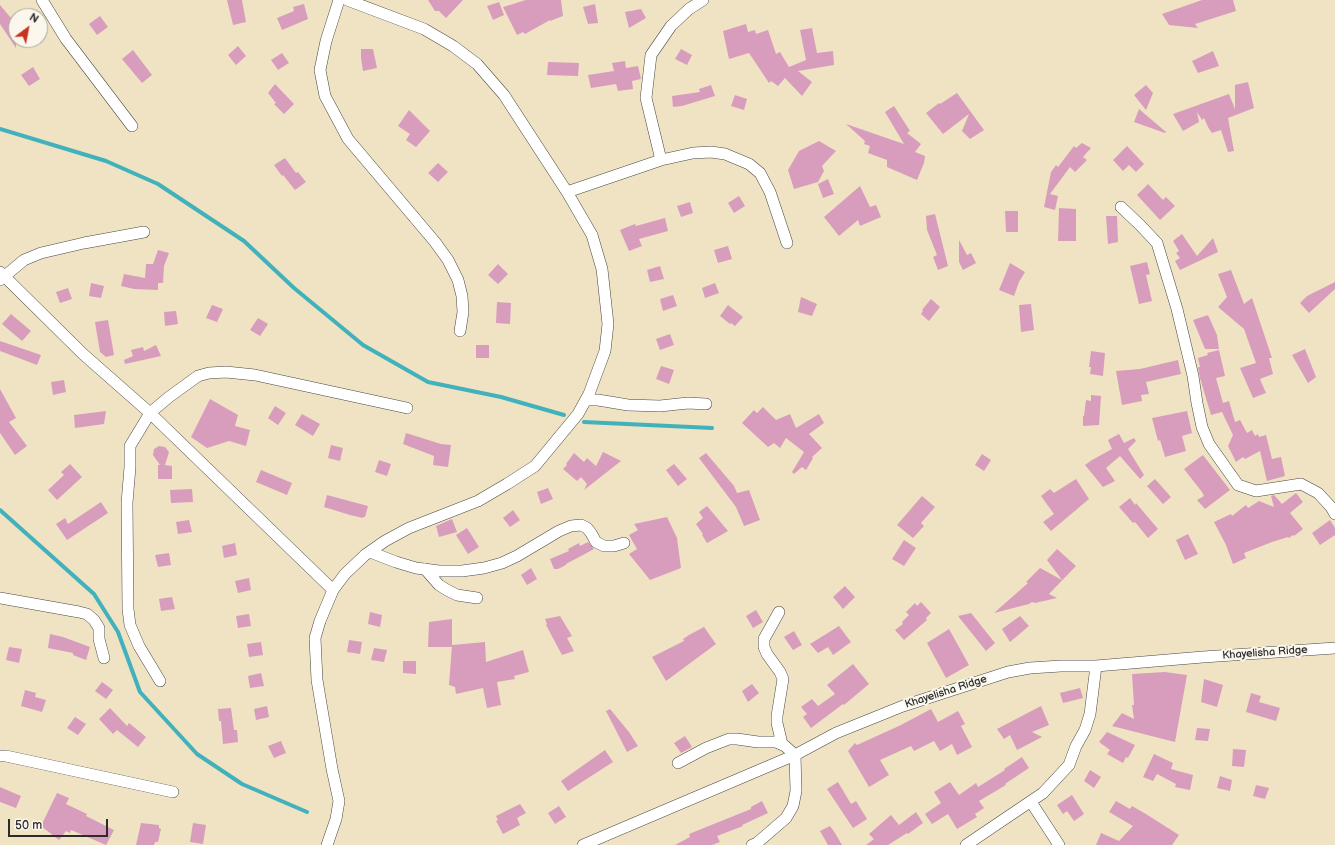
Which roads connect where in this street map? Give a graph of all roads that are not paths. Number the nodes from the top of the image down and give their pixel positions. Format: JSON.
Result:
{"nodes":[{"id":1,"x":42,"y":0,"type":"edge"},
{"id":2,"x":339,"y":0,"type":"edge"},
{"id":3,"x":347,"y":0,"type":"edge"},
{"id":4,"x":703,"y":0,"type":"edge"},
{"id":5,"x":132,"y":126,"type":"dead end"},
{"id":6,"x":661,"y":160,"type":"junction"},
{"id":7,"x":567,"y":192,"type":"junction"},
{"id":8,"x":1121,"y":207,"type":"dead end"},
{"id":9,"x":144,"y":232,"type":"dead end"},
{"id":10,"x":787,"y":243,"type":"dead end"},
{"id":11,"x":2,"y":276,"type":"edge"},
{"id":12,"x":460,"y":331,"type":"dead end"},
{"id":13,"x":586,"y":400,"type":"junction"},
{"id":14,"x":706,"y":404,"type":"dead end"},
{"id":15,"x":407,"y":408,"type":"dead end"},
{"id":16,"x":150,"y":413,"type":"junction"},
{"id":17,"x":1335,"y":514,"type":"edge"},
{"id":18,"x":624,"y":543,"type":"dead end"},
{"id":19,"x":370,"y":552,"type":"junction"},
{"id":20,"x":425,"y":569,"type":"junction"},
{"id":21,"x":333,"y":590,"type":"junction"},
{"id":22,"x":0,"y":598,"type":"edge"},
{"id":23,"x":476,"y":598,"type":"dead end"},
{"id":24,"x":779,"y":612,"type":"dead end"},
{"id":25,"x":1335,"y":648,"type":"edge"},
{"id":26,"x":104,"y":658,"type":"dead end"},
{"id":27,"x":1096,"y":666,"type":"junction"},
{"id":28,"x":160,"y":681,"type":"dead end"},
{"id":29,"x":782,"y":744,"type":"junction"},
{"id":30,"x":795,"y":755,"type":"junction"},
{"id":31,"x":0,"y":756,"type":"edge"},
{"id":32,"x":678,"y":763,"type":"dead end"},
{"id":33,"x":173,"y":792,"type":"dead end"},
{"id":34,"x":1031,"y":802,"type":"junction"},
{"id":35,"x":327,"y":845,"type":"edge"},
{"id":36,"x":583,"y":845,"type":"edge"},
{"id":37,"x":752,"y":845,"type":"edge"},
{"id":38,"x":966,"y":845,"type":"edge"},
{"id":39,"x":1059,"y":845,"type":"edge"}],
"edges":[{"from":1,"to":5,"type":"street"},
{"from":2,"to":12,"type":"street"},
{"from":3,"to":7,"type":"street"},
{"from":4,"to":6,"type":"street"},
{"from":6,"to":7,"type":"street"},
{"from":6,"to":10,"type":"street"},
{"from":7,"to":13,"type":"street"},
{"from":8,"to":17,"type":"street"},
{"from":9,"to":11,"type":"street"},
{"from":11,"to":16,"type":"street"},
{"from":13,"to":14,"type":"street"},
{"from":13,"to":19,"type":"street"},
{"from":15,"to":16,"type":"street"},
{"from":16,"to":21,"type":"street"},
{"from":16,"to":28,"type":"street"},
{"from":18,"to":20,"type":"street"},
{"from":19,"to":20,"type":"street"},
{"from":19,"to":21,"type":"street"},
{"from":20,"to":23,"type":"street"},
{"from":21,"to":35,"type":"street"},
{"from":22,"to":26,"type":"street"},
{"from":24,"to":29,"type":"street"},
{"from":25,"to":27,"type":"street","name":"Khayelisha Ridge"},
{"from":27,"to":30,"type":"street","name":"Khayelisha Ridge"},
{"from":27,"to":34,"type":"street"},
{"from":29,"to":30,"type":"street"},
{"from":29,"to":32,"type":"street"},
{"from":30,"to":36,"type":"street","name":"Khayelisha Ridge"},
{"from":30,"to":37,"type":"street"},
{"from":31,"to":33,"type":"street"},
{"from":34,"to":38,"type":"street"},
{"from":34,"to":39,"type":"street"}]}
